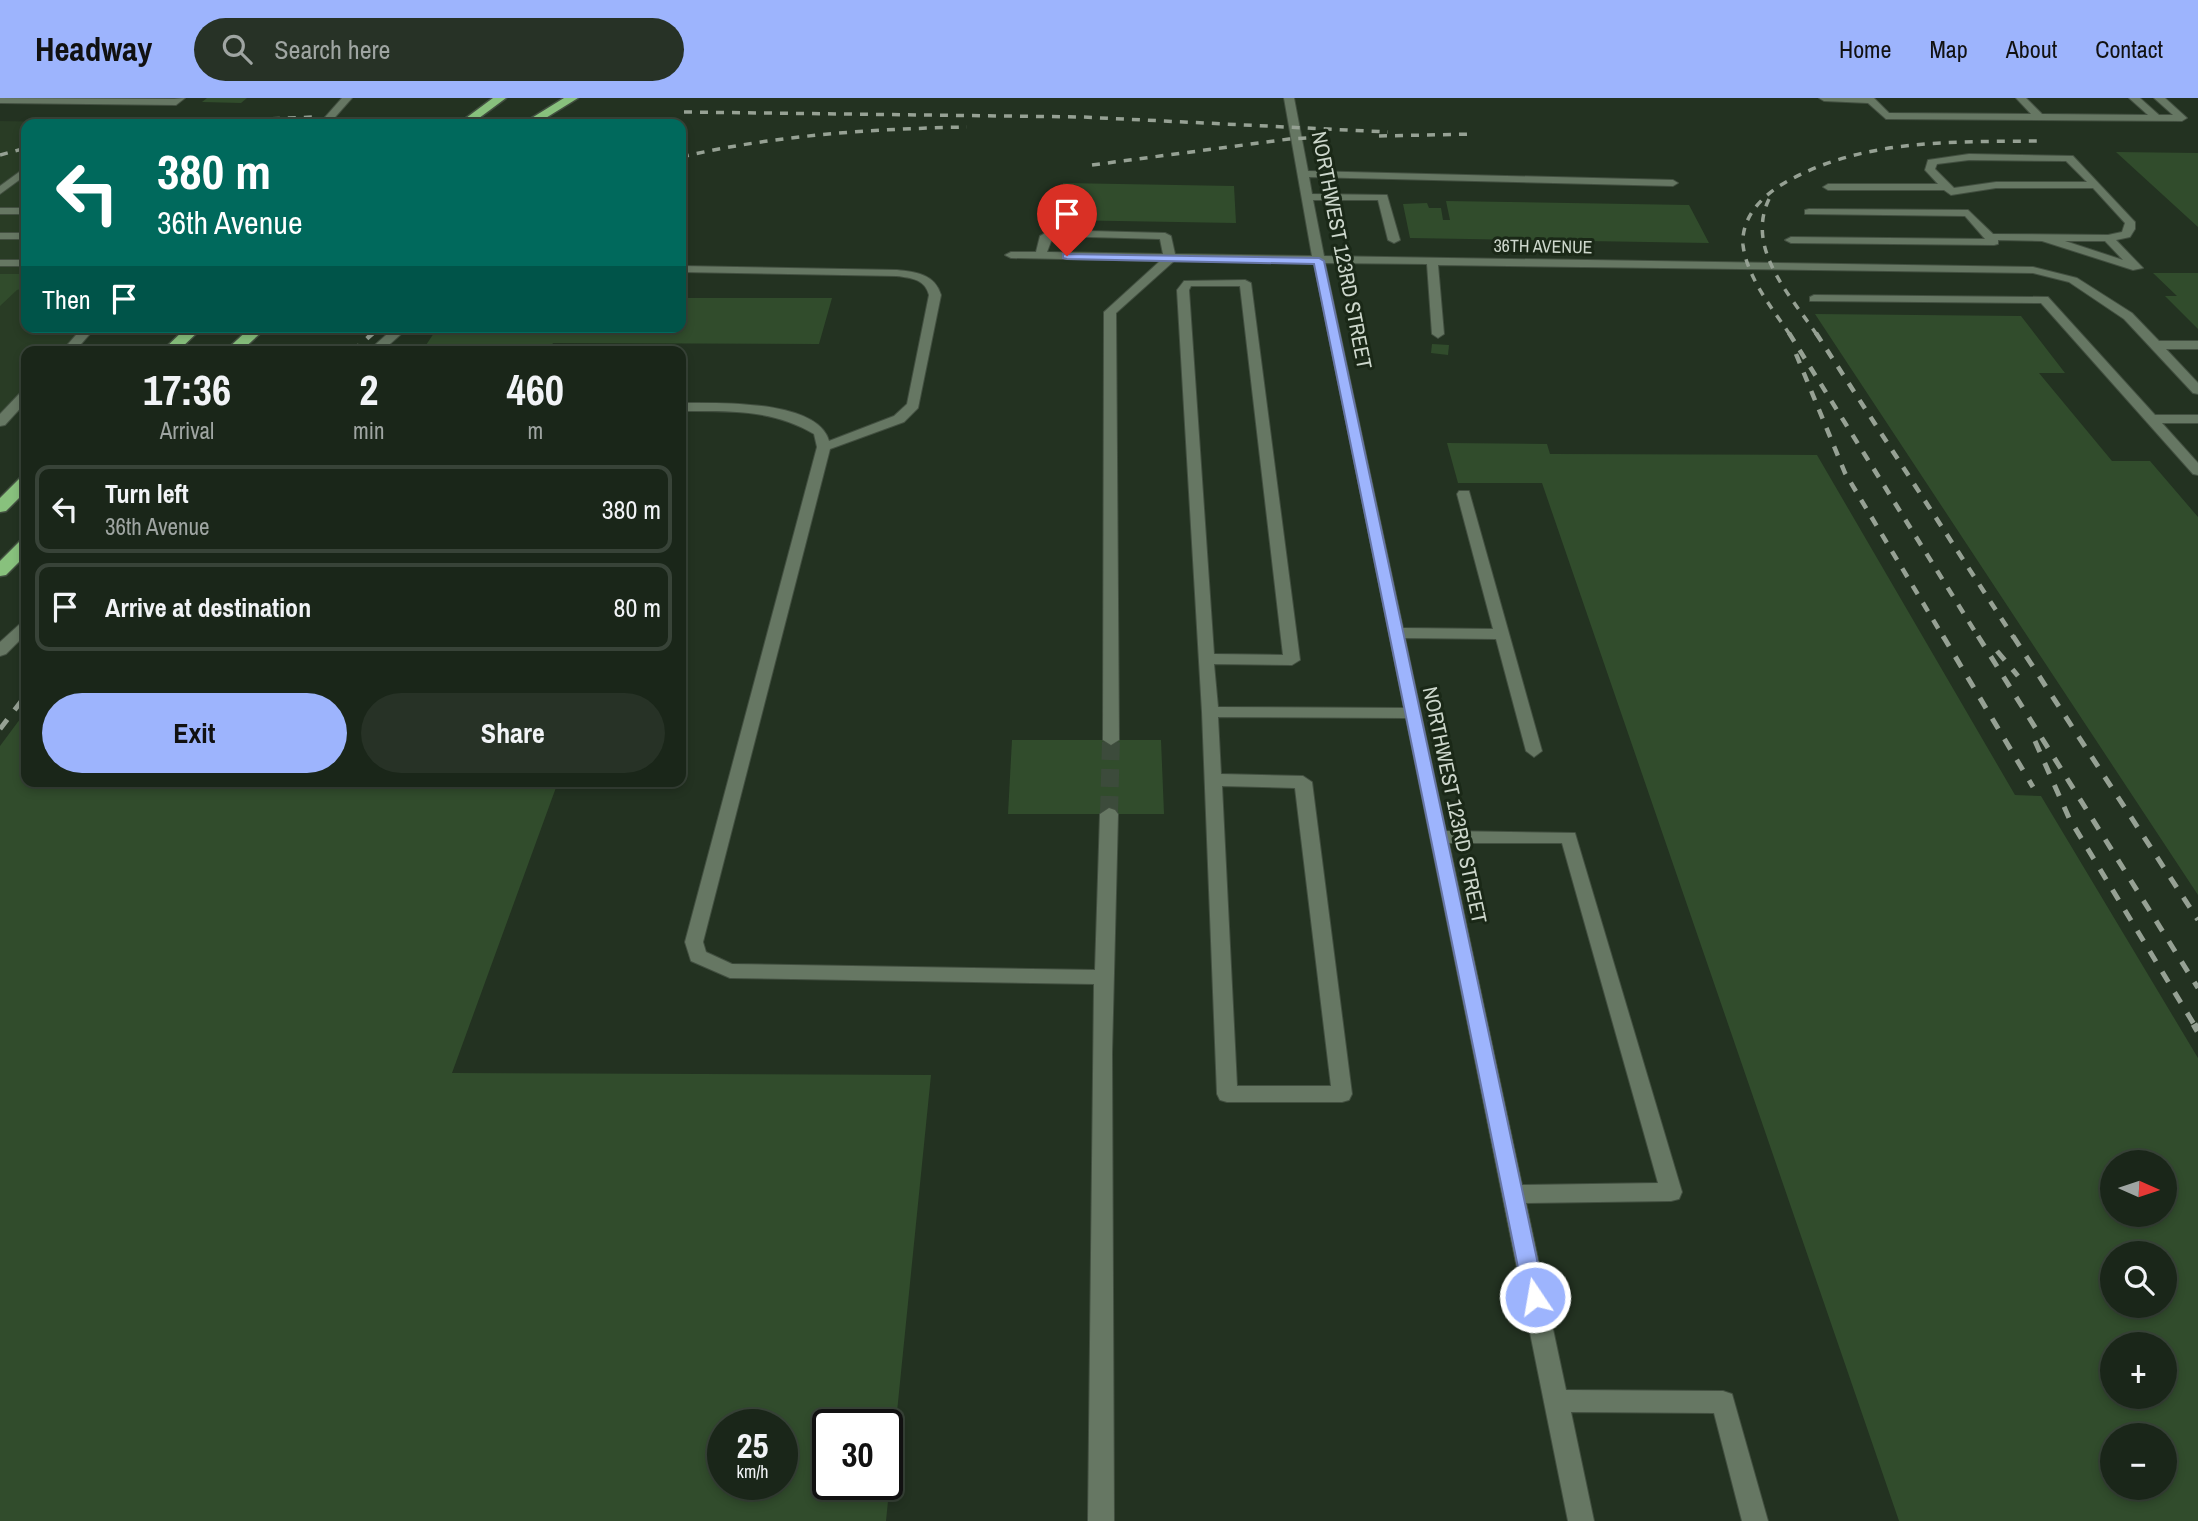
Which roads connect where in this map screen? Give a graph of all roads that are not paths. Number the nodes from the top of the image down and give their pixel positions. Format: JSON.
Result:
{"nodes":[{"id":1,"x":180,"y":98,"type":"edge"},
{"id":2,"x":347,"y":98,"type":"edge"},
{"id":3,"x":477,"y":98,"type":"edge"},
{"id":4,"x":500,"y":98,"type":"edge"},
{"id":5,"x":548,"y":98,"type":"edge"},
{"id":6,"x":572,"y":98,"type":"edge"},
{"id":7,"x":1289,"y":98,"type":"edge"},
{"id":8,"x":1824,"y":98,"type":"edge"},
{"id":9,"x":2021,"y":98,"type":"edge"},
{"id":10,"x":2134,"y":98,"type":"edge"},
{"id":11,"x":2159,"y":98,"type":"edge"},
{"id":12,"x":1869,"y":99,"type":"edge"},
{"id":13,"x":0,"y":100,"type":"edge"},
{"id":14,"x":2039,"y":117,"type":"junction"},
{"id":15,"x":2156,"y":117,"type":"junction"},
{"id":16,"x":328,"y":119,"type":"edge"},
{"id":17,"x":461,"y":119,"type":"edge"},
{"id":18,"x":463,"y":119,"type":"edge"},
{"id":19,"x":519,"y":119,"type":"edge"},
{"id":20,"x":536,"y":119,"type":"edge"},
{"id":21,"x":21,"y":174,"type":"edge"},
{"id":22,"x":1303,"y":174,"type":"junction"},
{"id":23,"x":1673,"y":183,"type":"dead end"},
{"id":24,"x":2096,"y":185,"type":"junction"},
{"id":25,"x":1828,"y":187,"type":"dead end"},
{"id":26,"x":1949,"y":189,"type":"junction"},
{"id":27,"x":0,"y":191,"type":"edge"},
{"id":28,"x":1307,"y":197,"type":"junction"},
{"id":29,"x":0,"y":211,"type":"edge"},
{"id":30,"x":21,"y":211,"type":"edge"},
{"id":31,"x":1809,"y":212,"type":"dead end"},
{"id":32,"x":1968,"y":213,"type":"junction"},
{"id":33,"x":0,"y":236,"type":"edge"},
{"id":34,"x":21,"y":236,"type":"edge"},
{"id":35,"x":2045,"y":238,"type":"junction"},
{"id":36,"x":2108,"y":238,"type":"junction"},
{"id":37,"x":1394,"y":240,"type":"dead end"},
{"id":38,"x":1791,"y":240,"type":"dead end"},
{"id":39,"x":2003,"y":252,"type":"junction"},
{"id":40,"x":1011,"y":255,"type":"dead end"},
{"id":41,"x":1041,"y":255,"type":"junction"},
{"id":42,"x":1170,"y":258,"type":"junction"},
{"id":43,"x":1319,"y":261,"type":"junction"},
{"id":44,"x":1432,"y":262,"type":"junction"},
{"id":45,"x":0,"y":263,"type":"edge"},
{"id":46,"x":21,"y":263,"type":"edge"},
{"id":47,"x":686,"y":269,"type":"edge"},
{"id":48,"x":1814,"y":299,"type":"dead end"},
{"id":49,"x":84,"y":333,"type":"edge"},
{"id":50,"x":189,"y":333,"type":"edge"},
{"id":51,"x":253,"y":333,"type":"edge"},
{"id":52,"x":396,"y":333,"type":"edge"},
{"id":53,"x":1438,"y":334,"type":"dead end"},
{"id":54,"x":2155,"y":345,"type":"junction"},
{"id":55,"x":2198,"y":345,"type":"edge"},
{"id":56,"x":73,"y":346,"type":"edge"},
{"id":57,"x":175,"y":346,"type":"edge"},
{"id":58,"x":238,"y":346,"type":"edge"},
{"id":59,"x":380,"y":346,"type":"edge"},
{"id":60,"x":2198,"y":390,"type":"edge"},
{"id":61,"x":21,"y":400,"type":"edge"},
{"id":62,"x":686,"y":407,"type":"edge"},
{"id":63,"x":2152,"y":419,"type":"junction"},
{"id":64,"x":2198,"y":419,"type":"edge"},
{"id":65,"x":0,"y":422,"type":"edge"},
{"id":66,"x":824,"y":447,"type":"junction"},
{"id":67,"x":2198,"y":471,"type":"edge"},
{"id":68,"x":21,"y":487,"type":"edge"},
{"id":69,"x":1464,"y":494,"type":"dead end"},
{"id":70,"x":0,"y":507,"type":"edge"},
{"id":71,"x":21,"y":550,"type":"edge"},
{"id":72,"x":0,"y":571,"type":"edge"},
{"id":73,"x":21,"y":631,"type":"edge"},
{"id":74,"x":1396,"y":633,"type":"junction"},
{"id":75,"x":1502,"y":634,"type":"junction"},
{"id":76,"x":0,"y":650,"type":"edge"},
{"id":77,"x":1206,"y":659,"type":"junction"},
{"id":78,"x":1210,"y":712,"type":"junction"},
{"id":79,"x":1413,"y":713,"type":"junction"},
{"id":80,"x":1111,"y":740,"type":"tunnel mouth"},
{"id":81,"x":1534,"y":751,"type":"dead end"},
{"id":82,"x":1213,"y":780,"type":"junction"},
{"id":83,"x":1109,"y":814,"type":"tunnel mouth"},
{"id":84,"x":1439,"y":838,"type":"junction"},
{"id":85,"x":1103,"y":977,"type":"junction"},
{"id":86,"x":1513,"y":1194,"type":"junction"},
{"id":87,"x":1557,"y":1401,"type":"junction"},
{"id":88,"x":1101,"y":1521,"type":"edge"},
{"id":89,"x":1581,"y":1521,"type":"edge"},
{"id":90,"x":1755,"y":1521,"type":"edge"}],
"edges":[{"from":1,"to":13,"type":"street"},
{"from":2,"to":16,"type":"street"},
{"from":3,"to":17,"type":"highway"},
{"from":4,"to":18,"type":"highway"},
{"from":5,"to":19,"type":"highway"},
{"from":6,"to":20,"type":"highway"},
{"from":7,"to":22,"type":"street","name":"NORTHWEST 123RD STREET"},
{"from":8,"to":12,"type":"street"},
{"from":9,"to":14,"type":"street"},
{"from":10,"to":15,"type":"street"},
{"from":11,"to":15,"type":"street"},
{"from":12,"to":14,"type":"street"},
{"from":14,"to":15,"type":"street"},
{"from":21,"to":27,"type":"street"},
{"from":22,"to":23,"type":"street"},
{"from":22,"to":28,"type":"street","name":"NORTHWEST 123RD STREET"},
{"from":24,"to":26,"type":"street"},
{"from":24,"to":26,"type":"street"},
{"from":24,"to":36,"type":"street"},
{"from":25,"to":26,"type":"street"},
{"from":26,"to":32,"type":"street"},
{"from":28,"to":37,"type":"street"},
{"from":28,"to":43,"type":"street","name":"NORTHWEST 123RD STREET"},
{"from":29,"to":30,"type":"street"},
{"from":31,"to":32,"type":"street"},
{"from":32,"to":39,"type":"street"},
{"from":33,"to":34,"type":"street"},
{"from":35,"to":36,"type":"street"},
{"from":35,"to":36,"type":"street"},
{"from":35,"to":39,"type":"street"},
{"from":38,"to":39,"type":"street"},
{"from":39,"to":44,"type":"street","name":"36TH AVENUE"},
{"from":39,"to":54,"type":"street","name":"36TH AVENUE"},
{"from":40,"to":41,"type":"street","name":"36TH AVENUE"},
{"from":41,"to":42,"type":"street","name":"36TH AVENUE"},
{"from":41,"to":42,"type":"street"},
{"from":42,"to":43,"type":"street","name":"36TH AVENUE"},
{"from":42,"to":80,"type":"street"},
{"from":43,"to":44,"type":"street","name":"36TH AVENUE"},
{"from":43,"to":74,"type":"street","name":"NORTHWEST 123RD STREET"},
{"from":44,"to":53,"type":"street"},
{"from":45,"to":46,"type":"street"},
{"from":47,"to":66,"type":"street"},
{"from":48,"to":63,"type":"street"},
{"from":49,"to":56,"type":"street"},
{"from":50,"to":57,"type":"highway"},
{"from":51,"to":58,"type":"highway"},
{"from":52,"to":59,"type":"street"},
{"from":54,"to":55,"type":"street"},
{"from":54,"to":60,"type":"street","name":"36TH AVENUE"},
{"from":61,"to":65,"type":"street"},
{"from":62,"to":66,"type":"street"},
{"from":63,"to":64,"type":"street"},
{"from":63,"to":67,"type":"street"},
{"from":66,"to":85,"type":"street"},
{"from":68,"to":70,"type":"highway"},
{"from":69,"to":75,"type":"street"},
{"from":71,"to":72,"type":"highway"},
{"from":73,"to":76,"type":"street"},
{"from":74,"to":75,"type":"street"},
{"from":74,"to":79,"type":"street","name":"NORTHWEST 123RD STREET"},
{"from":75,"to":81,"type":"street"},
{"from":77,"to":77,"type":"street"},
{"from":77,"to":78,"type":"street"},
{"from":78,"to":79,"type":"street"},
{"from":78,"to":82,"type":"street"},
{"from":79,"to":84,"type":"street","name":"NORTHWEST 123RD STREET"},
{"from":82,"to":82,"type":"street"},
{"from":83,"to":85,"type":"street"},
{"from":84,"to":86,"type":"street","name":"NORTHWEST 123RD STREET"},
{"from":84,"to":86,"type":"street"},
{"from":85,"to":88,"type":"street"},
{"from":86,"to":87,"type":"street","name":"NORTHWEST 123RD STREET"},
{"from":87,"to":89,"type":"street","name":"NORTHWEST 123RD STREET"},
{"from":87,"to":90,"type":"street"}]}
